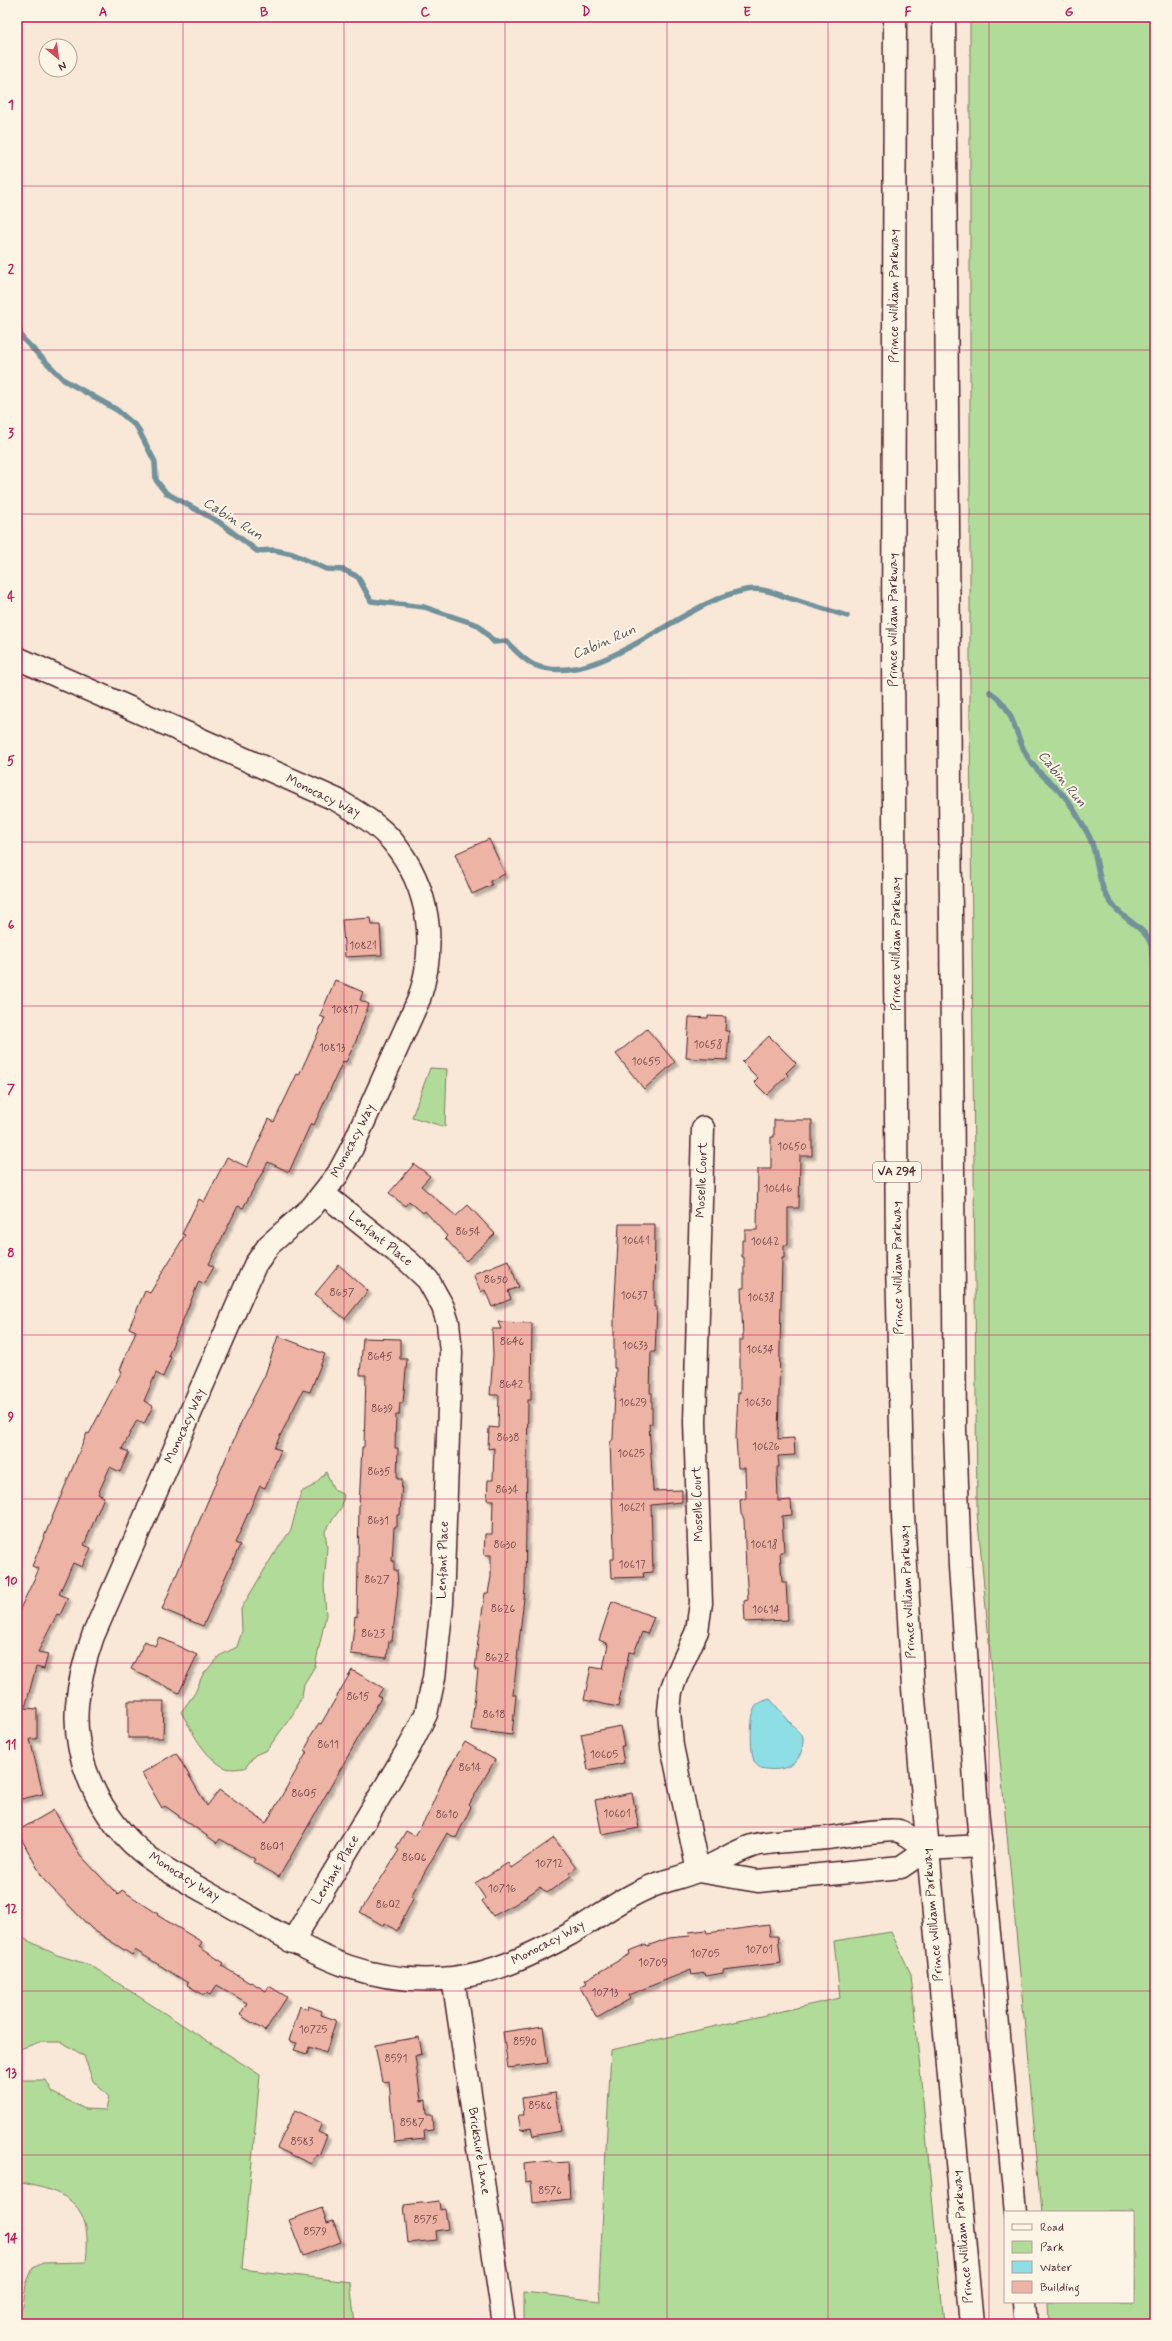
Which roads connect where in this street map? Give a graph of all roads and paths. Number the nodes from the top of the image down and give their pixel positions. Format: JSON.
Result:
{"nodes":[{"id":1,"x":895,"y":17,"type":"edge"},
{"id":2,"x":944,"y":17,"type":"edge"},
{"id":3,"x":17,"y":658,"type":"edge"},
{"id":4,"x":703,"y":1128,"type":"dead end"},
{"id":5,"x":324,"y":1194,"type":"junction"},
{"id":6,"x":981,"y":1846,"type":"junction"},
{"id":7,"x":927,"y":1849,"type":"junction"},
{"id":8,"x":698,"y":1871,"type":"junction"},
{"id":9,"x":292,"y":1942,"type":"junction"},
{"id":10,"x":453,"y":1978,"type":"junction"},
{"id":11,"x":1016,"y":2211,"type":"edge"},
{"id":12,"x":1025,"y":2303,"type":"edge"},
{"id":13,"x":504,"y":2324,"type":"edge"},
{"id":14,"x":972,"y":2324,"type":"edge"},
{"id":15,"x":1028,"y":2324,"type":"edge"}],
"edges":[{"from":1,"to":7,"type":"main road","name":"Prince William Parkway","number":"VA 294"},
{"from":2,"to":6,"type":"main road"},
{"from":3,"to":5,"type":"main road","name":"Monocacy Way"},
{"from":4,"to":8,"type":"main road","name":"Moselle Court"},
{"from":5,"to":9,"type":"main road","name":"Lenfant Place"},
{"from":5,"to":9,"type":"main road","name":"Monocacy Way"},
{"from":6,"to":7,"type":"main road"},
{"from":6,"to":11,"type":"main road"},
{"from":7,"to":8,"type":"main road","name":"Monocacy Way"},
{"from":7,"to":8,"type":"main road","name":"Monocacy Way"},
{"from":7,"to":14,"type":"main road","name":"Prince William Parkway","number":"VA 294"},
{"from":8,"to":10,"type":"main road","name":"Monocacy Way"},
{"from":9,"to":10,"type":"main road","name":"Monocacy Way"},
{"from":10,"to":13,"type":"main road","name":"Brickshire Lane"},
{"from":12,"to":15,"type":"main road"}]}
